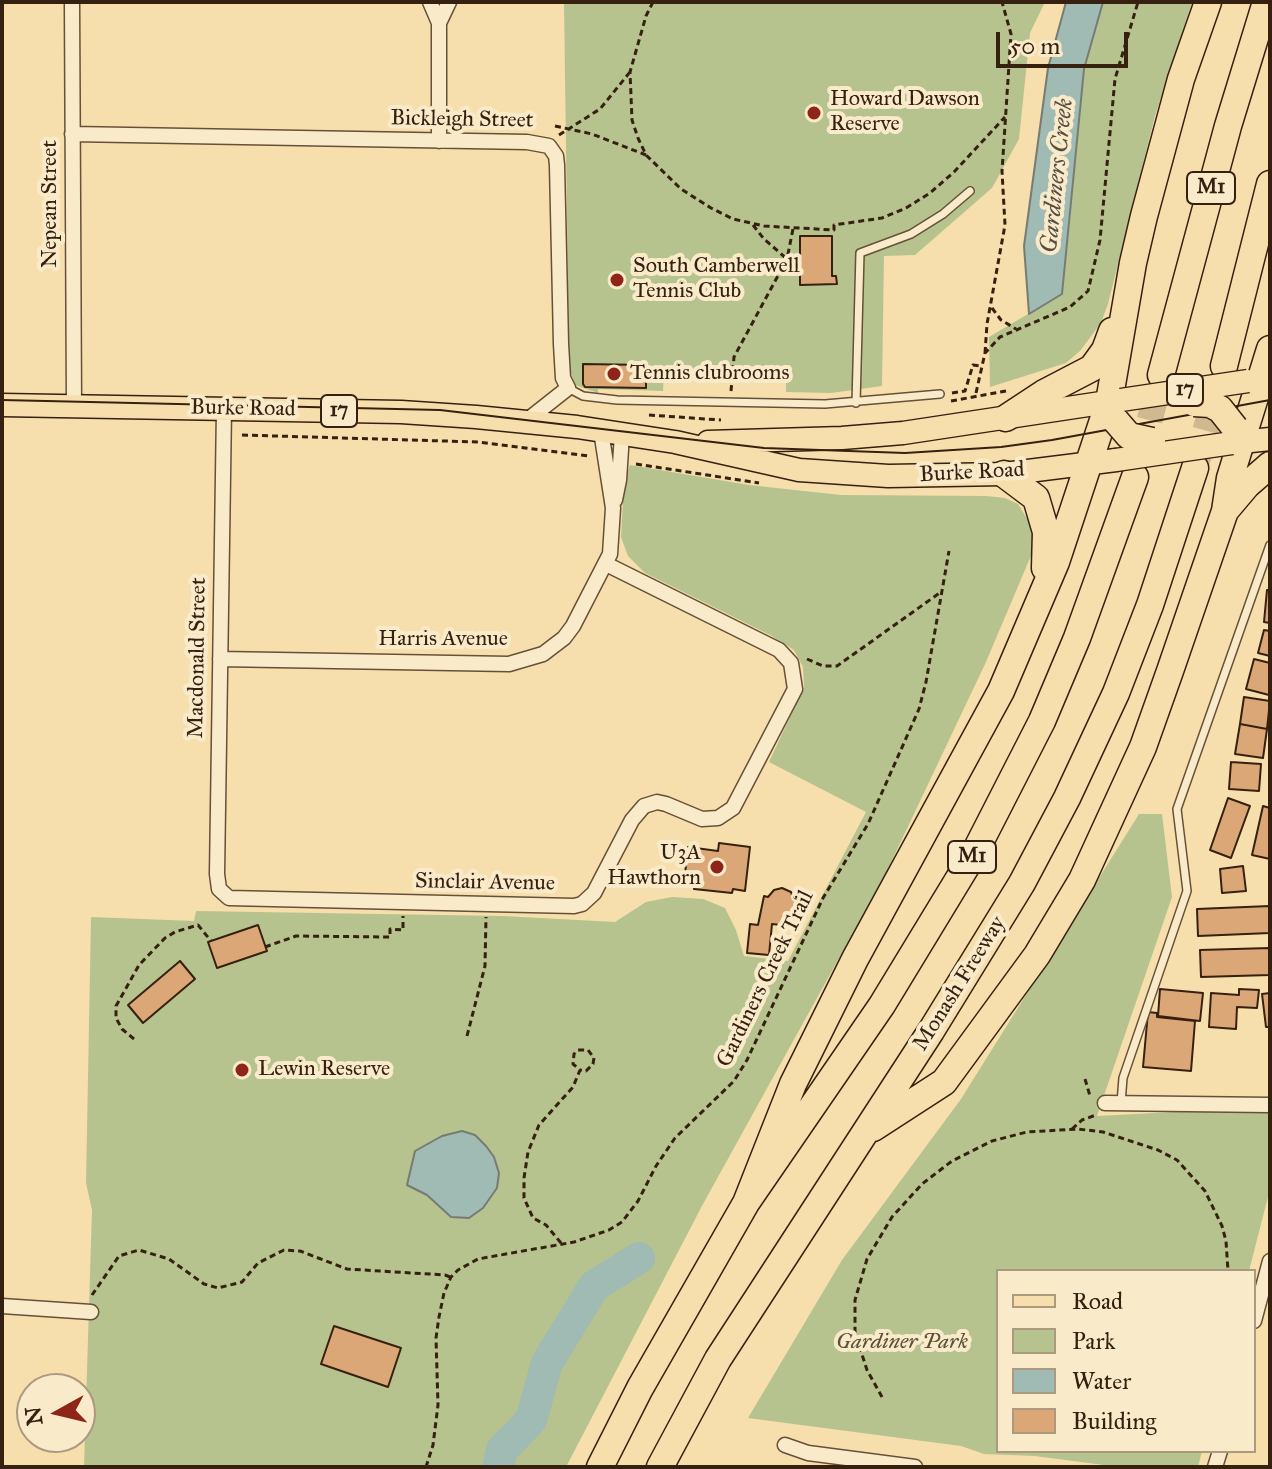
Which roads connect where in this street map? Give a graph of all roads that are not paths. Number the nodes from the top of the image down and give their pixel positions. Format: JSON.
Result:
{"nodes":[{"id":1,"x":72,"y":2,"type":"edge"},
{"id":2,"x":430,"y":2,"type":"edge"},
{"id":3,"x":449,"y":2,"type":"edge"},
{"id":4,"x":1208,"y":2,"type":"edge"},
{"id":5,"x":1266,"y":2,"type":"edge"},
{"id":6,"x":439,"y":23,"type":"junction"},
{"id":7,"x":72,"y":134,"type":"junction"},
{"id":8,"x":439,"y":141,"type":"junction"},
{"id":9,"x":1270,"y":184,"type":"edge"},
{"id":10,"x":970,"y":191,"type":"dead end"},
{"id":11,"x":1133,"y":263,"type":"junction"},
{"id":12,"x":1270,"y":349,"type":"edge"},
{"id":13,"x":1224,"y":366,"type":"tunnel mouth"},
{"id":14,"x":1260,"y":379,"type":"edge"},
{"id":15,"x":1162,"y":384,"type":"junction"},
{"id":16,"x":568,"y":388,"type":"junction"},
{"id":17,"x":940,"y":394,"type":"road end"},
{"id":18,"x":856,"y":403,"type":"junction"},
{"id":19,"x":2,"y":405,"type":"edge"},
{"id":20,"x":74,"y":406,"type":"junction"},
{"id":21,"x":1115,"y":407,"type":"junction"},
{"id":22,"x":224,"y":409,"type":"junction"},
{"id":23,"x":1006,"y":418,"type":"junction"},
{"id":24,"x":525,"y":422,"type":"junction"},
{"id":25,"x":611,"y":433,"type":"junction"},
{"id":26,"x":1236,"y":437,"type":"junction"},
{"id":27,"x":1270,"y":439,"type":"edge"},
{"id":28,"x":675,"y":442,"type":"junction"},
{"id":29,"x":1190,"y":459,"type":"junction"},
{"id":30,"x":1096,"y":463,"type":"junction"},
{"id":31,"x":1270,"y":465,"type":"edge"},
{"id":32,"x":1004,"y":474,"type":"junction"},
{"id":33,"x":1135,"y":477,"type":"tunnel mouth"},
{"id":34,"x":613,"y":508,"type":"junction"},
{"id":35,"x":1225,"y":511,"type":"junction"},
{"id":36,"x":1270,"y":545,"type":"edge"},
{"id":37,"x":606,"y":564,"type":"junction"},
{"id":38,"x":1041,"y":599,"type":"junction"},
{"id":39,"x":220,"y":659,"type":"junction"},
{"id":40,"x":234,"y":899,"type":"joint"},
{"id":41,"x":1121,"y":1103,"type":"junction"},
{"id":42,"x":1270,"y":1105,"type":"edge"},
{"id":43,"x":1101,"y":1109,"type":"road end"},
{"id":44,"x":863,"y":1135,"type":"junction"},
{"id":45,"x":746,"y":1203,"type":"junction"},
{"id":46,"x":1270,"y":1261,"type":"edge"},
{"id":47,"x":2,"y":1306,"type":"edge"},
{"id":48,"x":91,"y":1312,"type":"dead end"},
{"id":49,"x":1256,"y":1314,"type":"edge"},
{"id":50,"x":785,"y":1445,"type":"dead end"},
{"id":51,"x":600,"y":1467,"type":"edge"},
{"id":52,"x":660,"y":1467,"type":"edge"},
{"id":53,"x":915,"y":1467,"type":"edge"}],
"edges":[{"from":1,"to":7,"type":"street","name":"Nepean Street"},
{"from":2,"to":6,"type":"street"},
{"from":3,"to":6,"type":"street"},
{"from":4,"to":11,"type":"highway"},
{"from":5,"to":15,"type":"highway","number":"M1"},
{"from":6,"to":8,"type":"street"},
{"from":7,"to":8,"type":"street","name":"Bickleigh Street"},
{"from":7,"to":20,"type":"street","name":"Nepean Street"},
{"from":8,"to":16,"type":"street","name":"Bickleigh Street"},
{"from":9,"to":13,"type":"highway","number":"M1"},
{"from":10,"to":18,"type":"lane"},
{"from":11,"to":21,"type":"highway"},
{"from":11,"to":23,"type":"highway"},
{"from":12,"to":14,"type":"highway"},
{"from":14,"to":15,"type":"main road","name":"Burke Road","number":"17","bridge":true},
{"from":14,"to":26,"type":"highway"},
{"from":15,"to":21,"type":"main road","name":"Burke Road","number":"17","bridge":true},
{"from":15,"to":26,"type":"highway","bridge":true},
{"from":16,"to":18,"type":"lane"},
{"from":16,"to":24,"type":"street"},
{"from":17,"to":18,"type":"lane"},
{"from":19,"to":20,"type":"main road","name":"Burke Road","number":"17"},
{"from":20,"to":22,"type":"main road","name":"Burke Road","number":"17"},
{"from":21,"to":23,"type":"main road","name":"Burke Road","number":"17"},
{"from":21,"to":29,"type":"highway","bridge":true},
{"from":21,"to":30,"type":"highway"},
{"from":22,"to":24,"type":"main road","name":"Burke Road","number":"17"},
{"from":22,"to":39,"type":"street","name":"Macdonald Street"},
{"from":23,"to":28,"type":"main road","name":"Burke Road","number":"17"},
{"from":24,"to":25,"type":"main road","name":"Burke Road","number":"17"},
{"from":25,"to":28,"type":"main road","name":"Burke Road","number":"17"},
{"from":25,"to":34,"type":"street","name":"Harris Avenue"},
{"from":25,"to":34,"type":"street","name":"Harris Avenue"},
{"from":26,"to":27,"type":"main road","name":"Burke Road","number":"17"},
{"from":26,"to":29,"type":"main road","name":"Burke Road","number":"17","bridge":true},
{"from":26,"to":35,"type":"highway"},
{"from":28,"to":32,"type":"main road","name":"Burke Road","number":"17"},
{"from":29,"to":30,"type":"main road","name":"Burke Road","number":"17","bridge":true},
{"from":29,"to":44,"type":"highway","name":"Monash Freeway","number":"M1"},
{"from":30,"to":32,"type":"main road","name":"Burke Road","number":"17"},
{"from":30,"to":38,"type":"highway"},
{"from":31,"to":35,"type":"highway"},
{"from":32,"to":38,"type":"highway"},
{"from":33,"to":45,"type":"highway","number":"M1"},
{"from":34,"to":37,"type":"street","name":"Harris Avenue"},
{"from":35,"to":44,"type":"highway"},
{"from":36,"to":41,"type":"lane"},
{"from":37,"to":39,"type":"street","name":"Harris Avenue"},
{"from":37,"to":40,"type":"street","name":"Sinclair Avenue"},
{"from":38,"to":45,"type":"highway"},
{"from":39,"to":40,"type":"street","name":"Macdonald Street"},
{"from":41,"to":42,"type":"street"},
{"from":41,"to":43,"type":"street"},
{"from":44,"to":52,"type":"highway","name":"Monash Freeway","number":"M1"},
{"from":45,"to":51,"type":"highway","number":"M1"},
{"from":46,"to":49,"type":"street"},
{"from":47,"to":48,"type":"street"},
{"from":50,"to":53,"type":"street"}]}
